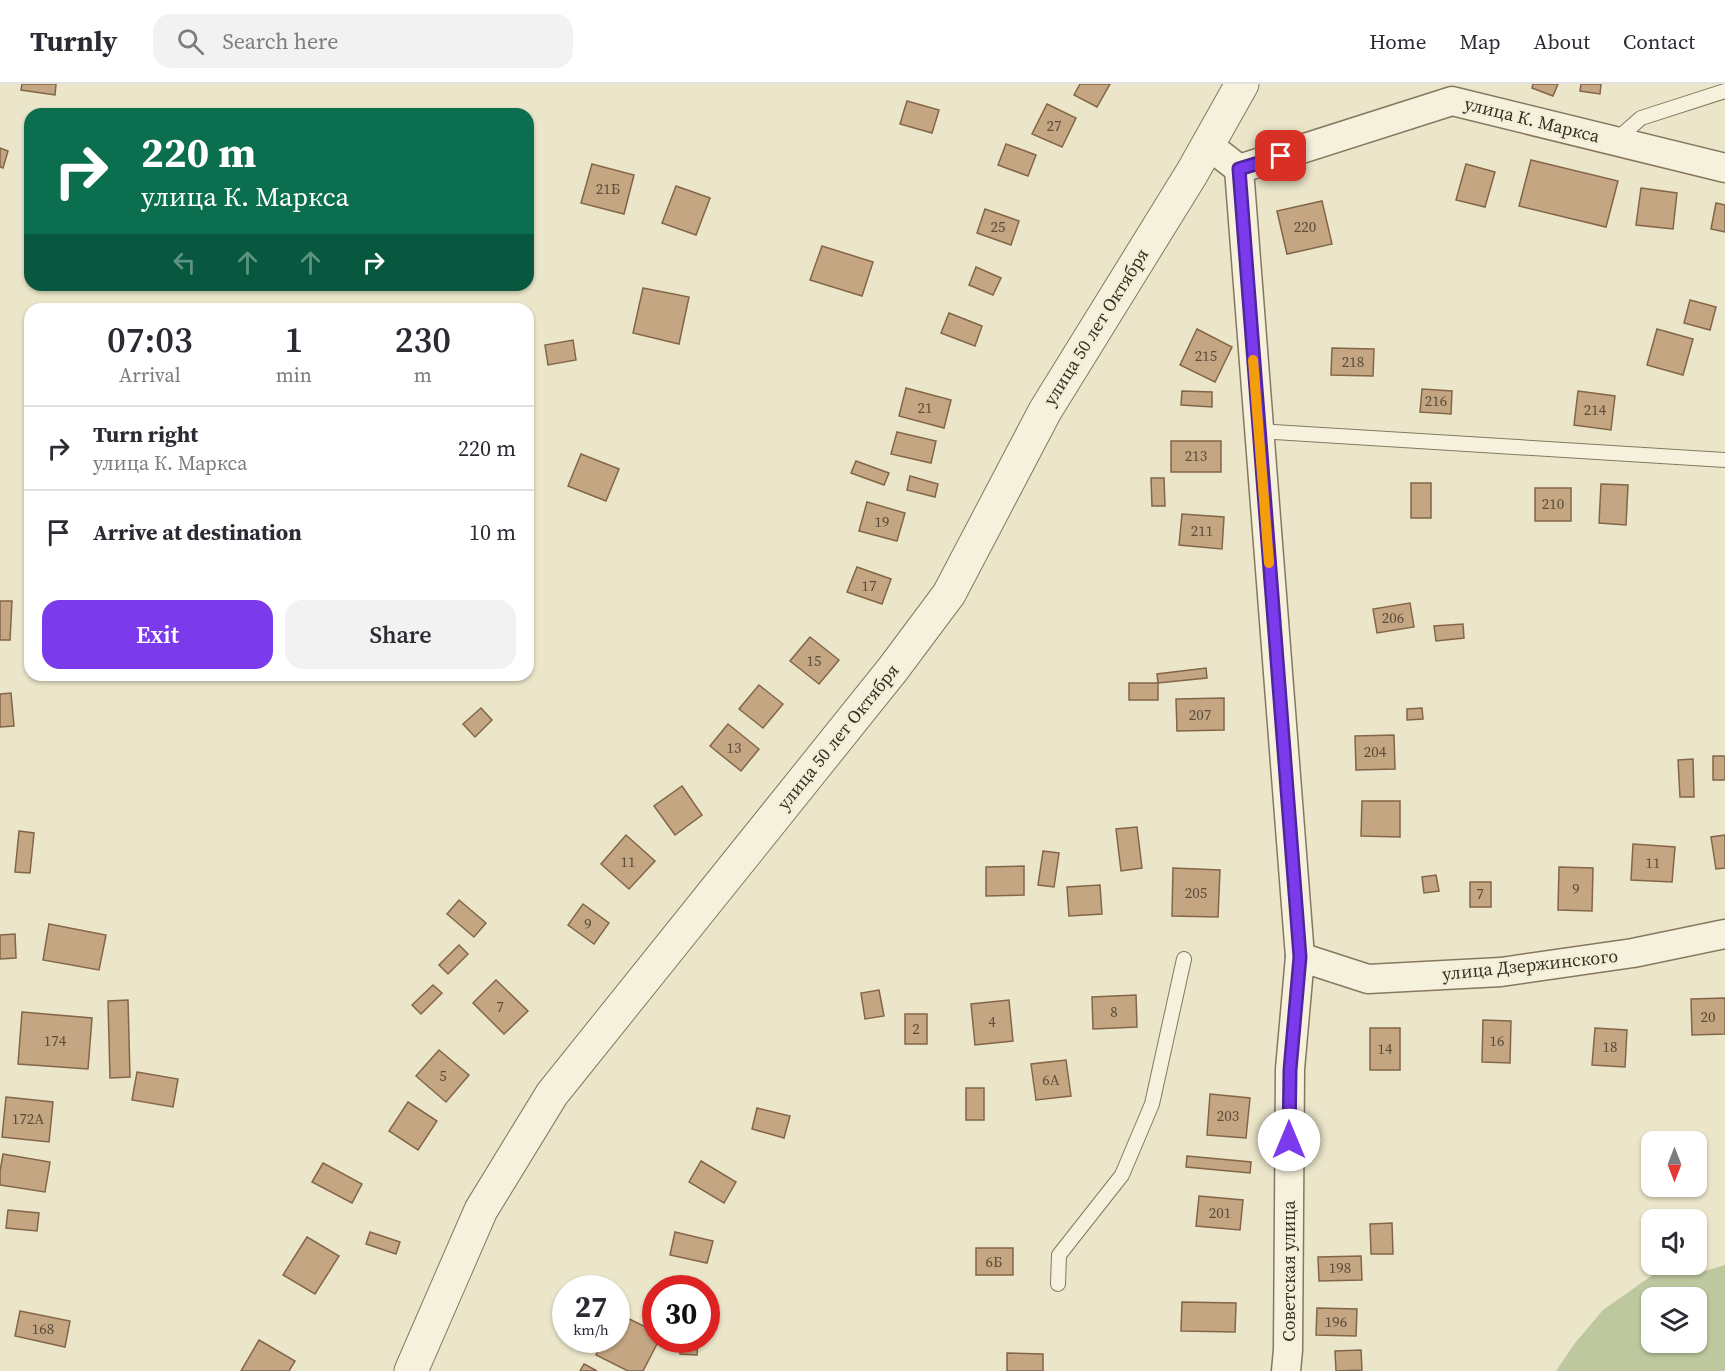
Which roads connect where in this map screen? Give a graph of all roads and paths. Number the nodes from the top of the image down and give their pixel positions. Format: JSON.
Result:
{"nodes":[{"id":1,"x":1242,"y":84,"type":"edge"},
{"id":2,"x":1725,"y":91,"type":"edge"},
{"id":3,"x":1616,"y":140,"type":"junction"},
{"id":4,"x":1208,"y":144,"type":"junction"},
{"id":5,"x":1725,"y":168,"type":"edge"},
{"id":6,"x":1239,"y":169,"type":"junction"},
{"id":7,"x":1259,"y":430,"type":"junction"},
{"id":8,"x":1725,"y":460,"type":"edge"},
{"id":9,"x":1725,"y":934,"type":"edge"},
{"id":10,"x":1300,"y":957,"type":"junction"},
{"id":11,"x":1184,"y":959,"type":"dead end"},
{"id":12,"x":1058,"y":1284,"type":"dead end"},
{"id":13,"x":411,"y":1371,"type":"edge"},
{"id":14,"x":1286,"y":1371,"type":"edge"}],
"edges":[{"from":1,"to":4,"type":"street","name":"улица 50 лет Октября"},
{"from":2,"to":3,"type":"lane"},
{"from":3,"to":5,"type":"street","name":"улица К. Маркса"},
{"from":3,"to":6,"type":"street","name":"улица К. Маркса"},
{"from":4,"to":6,"type":"street"},
{"from":4,"to":13,"type":"street","name":"улица 50 лет Октября"},
{"from":6,"to":7,"type":"street","name":"Советская улица"},
{"from":7,"to":8,"type":"lane"},
{"from":7,"to":10,"type":"street","name":"Советская улица"},
{"from":9,"to":10,"type":"street","name":"улица Дзержинского"},
{"from":10,"to":14,"type":"street","name":"Советская улица"},
{"from":11,"to":12,"type":"lane"}]}
